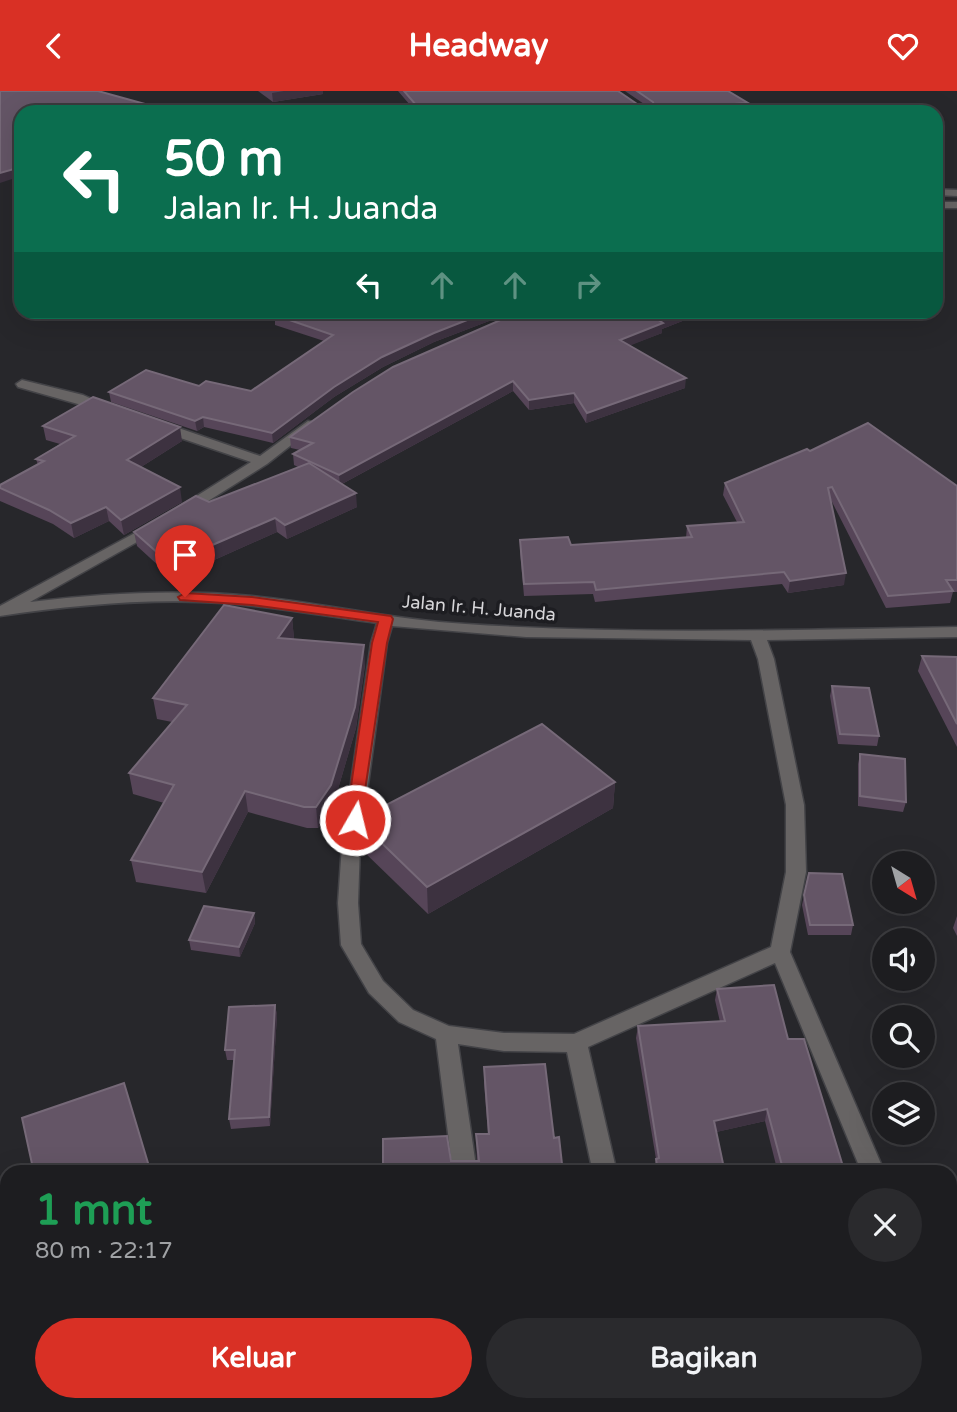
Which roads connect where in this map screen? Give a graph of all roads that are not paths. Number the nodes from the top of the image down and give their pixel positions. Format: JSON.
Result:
{"nodes":[{"id":1,"x":22,"y":384,"type":"dead end"},
{"id":2,"x":119,"y":412,"type":"edge"},
{"id":3,"x":319,"y":417,"type":"edge"},
{"id":4,"x":145,"y":421,"type":"edge"},
{"id":5,"x":262,"y":461,"type":"junction"},
{"id":6,"x":1,"y":611,"type":"edge"},
{"id":7,"x":386,"y":619,"type":"junction"},
{"id":8,"x":957,"y":632,"type":"edge"},
{"id":9,"x":757,"y":636,"type":"junction"},
{"id":10,"x":780,"y":952,"type":"junction"},
{"id":11,"x":446,"y":1034,"type":"junction"},
{"id":12,"x":576,"y":1043,"type":"junction"},
{"id":13,"x":464,"y":1165,"type":"edge"},
{"id":14,"x":603,"y":1165,"type":"edge"},
{"id":15,"x":871,"y":1165,"type":"edge"}],
"edges":[{"from":1,"to":2,"type":"street"},
{"from":3,"to":5,"type":"street"},
{"from":4,"to":5,"type":"street"},
{"from":5,"to":6,"type":"street"},
{"from":6,"to":7,"type":"street","name":"Jalan Ir. H. Juanda"},
{"from":7,"to":9,"type":"street","name":"Jalan Ir. H. Juanda"},
{"from":7,"to":11,"type":"street"},
{"from":8,"to":9,"type":"street","name":"Jalan Ir. H. Juanda"},
{"from":9,"to":10,"type":"street"},
{"from":10,"to":12,"type":"street"},
{"from":10,"to":15,"type":"street"},
{"from":11,"to":12,"type":"street"},
{"from":11,"to":13,"type":"street"},
{"from":12,"to":14,"type":"street"}]}
